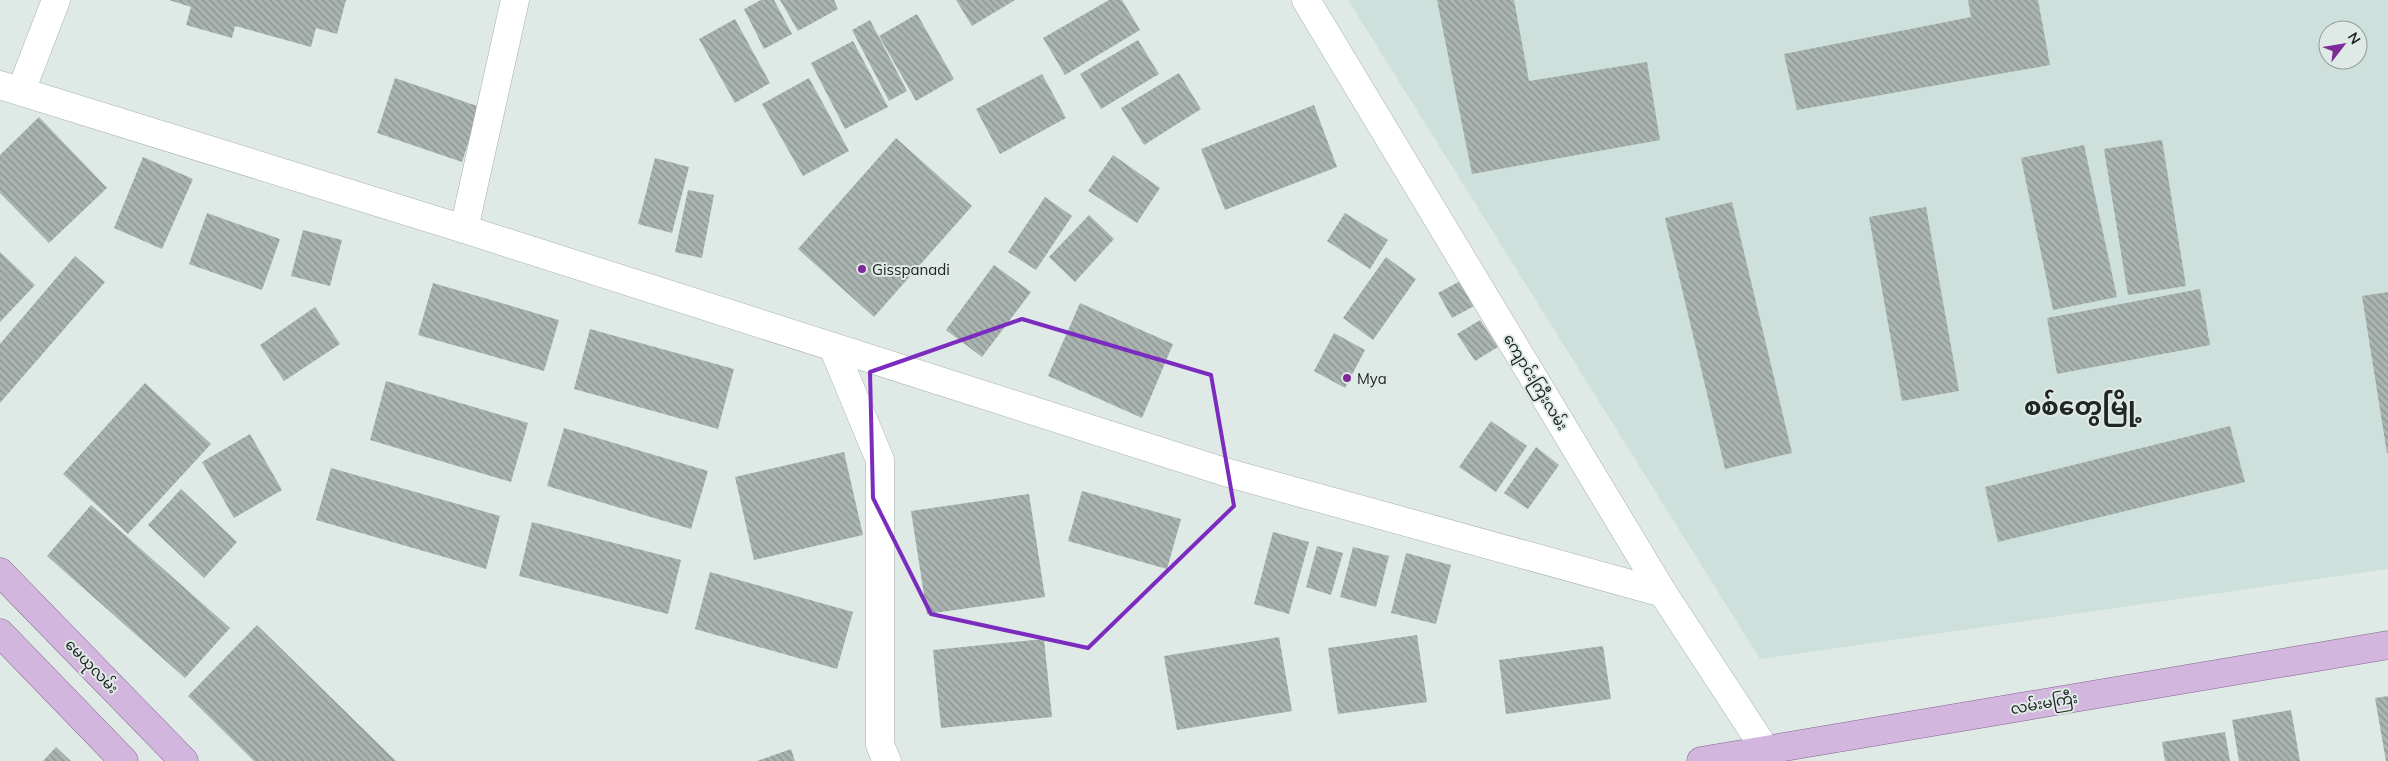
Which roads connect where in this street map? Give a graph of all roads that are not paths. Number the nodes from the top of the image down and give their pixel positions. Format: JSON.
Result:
{"nodes":[{"id":1,"x":56,"y":0,"type":"edge"},
{"id":2,"x":515,"y":0,"type":"edge"},
{"id":3,"x":1306,"y":0,"type":"edge"},
{"id":4,"x":10,"y":88,"type":"edge"},
{"id":5,"x":464,"y":230,"type":"junction"},
{"id":6,"x":833,"y":347,"type":"junction"},
{"id":7,"x":0,"y":572,"type":"edge"},
{"id":8,"x":1663,"y":593,"type":"junction"},
{"id":9,"x":0,"y":633,"type":"edge"},
{"id":10,"x":2388,"y":645,"type":"edge"},
{"id":11,"x":1768,"y":755,"type":"edge"},
{"id":12,"x":124,"y":761,"type":"edge"},
{"id":13,"x":184,"y":761,"type":"edge"},
{"id":14,"x":887,"y":761,"type":"edge"},
{"id":15,"x":1701,"y":761,"type":"edge"}],
"edges":[{"from":1,"to":4,"type":"street"},
{"from":2,"to":5,"type":"street"},
{"from":3,"to":8,"type":"street","name":"ကျောင်းကြီးလမ်း"},
{"from":4,"to":5,"type":"street"},
{"from":5,"to":6,"type":"street"},
{"from":6,"to":8,"type":"street"},
{"from":6,"to":14,"type":"street"},
{"from":7,"to":13,"type":"main road","name":"မေယုလမ်း"},
{"from":8,"to":11,"type":"street","name":"ကျောင်းကြီးလမ်း"},
{"from":9,"to":12,"type":"main road"},
{"from":10,"to":11,"type":"main road","name":"လမ်းမကြီး"},
{"from":11,"to":15,"type":"main road","name":"လမ်းမကြီး"}]}
